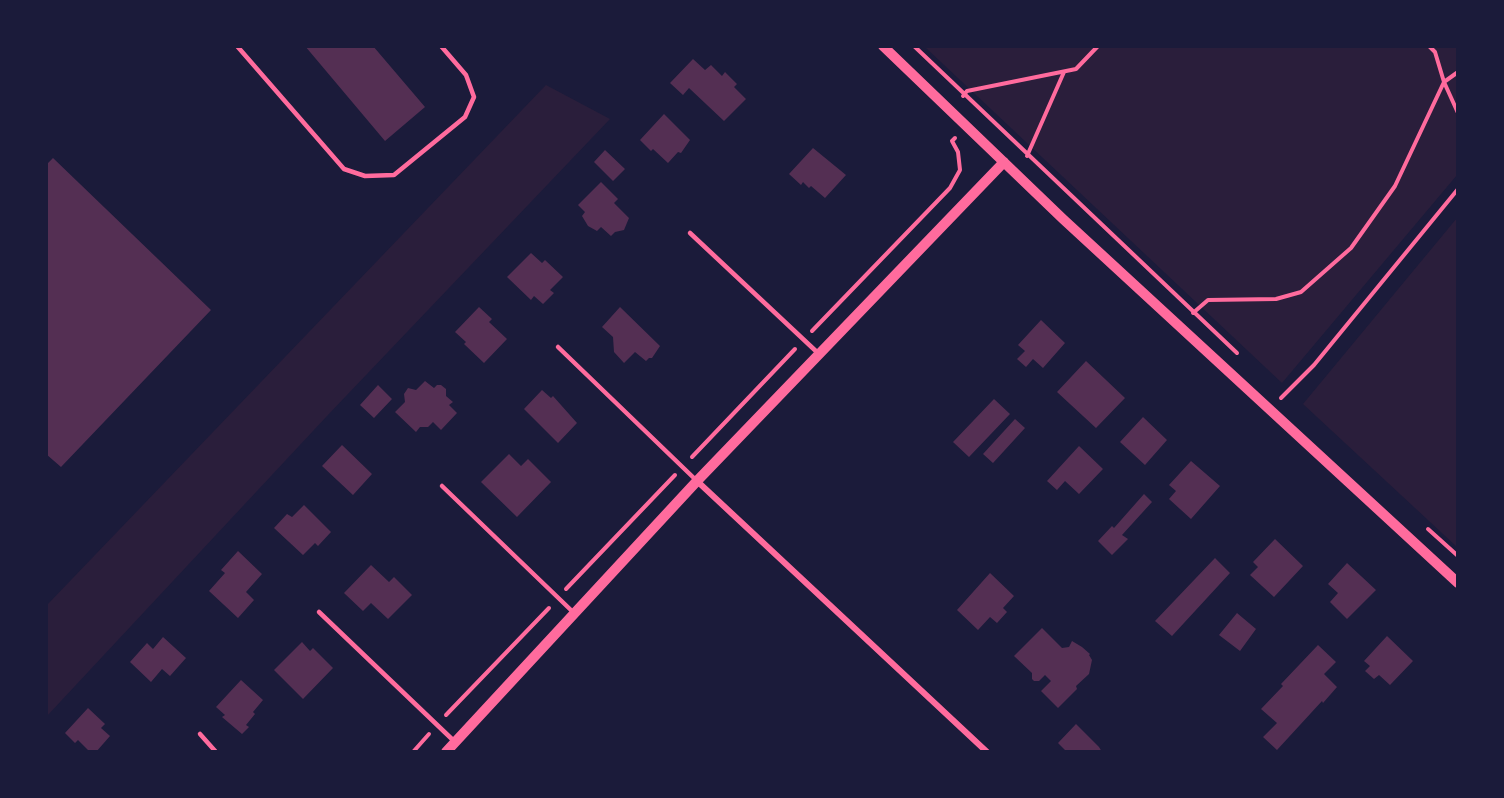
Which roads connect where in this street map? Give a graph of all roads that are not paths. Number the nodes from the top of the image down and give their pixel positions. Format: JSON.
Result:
{"nodes":[{"id":1,"x":237,"y":46,"type":"edge"},
{"id":2,"x":441,"y":46,"type":"edge"},
{"id":3,"x":883,"y":46,"type":"edge"},
{"id":4,"x":1008,"y":166,"type":"junction"},
{"id":5,"x":690,"y":233,"type":"dead end"},
{"id":6,"x":558,"y":347,"type":"dead end"},
{"id":7,"x":819,"y":354,"type":"junction"},
{"id":8,"x":697,"y":482,"type":"junction"},
{"id":9,"x":442,"y":486,"type":"dead end"},
{"id":10,"x":1458,"y":583,"type":"edge"},
{"id":11,"x":319,"y":612,"type":"dead end"},
{"id":12,"x":574,"y":613,"type":"junction"},
{"id":13,"x":200,"y":734,"type":"dead end"},
{"id":14,"x":455,"y":742,"type":"junction"},
{"id":15,"x":216,"y":752,"type":"edge"},
{"id":16,"x":446,"y":752,"type":"edge"},
{"id":17,"x":987,"y":752,"type":"edge"}],
"edges":[{"from":1,"to":2,"type":"lane"},
{"from":3,"to":4,"type":"street"},
{"from":4,"to":7,"type":"street"},
{"from":4,"to":10,"type":"street"},
{"from":5,"to":7,"type":"lane"},
{"from":6,"to":8,"type":"lane"},
{"from":7,"to":8,"type":"street"},
{"from":8,"to":12,"type":"street"},
{"from":8,"to":17,"type":"street"},
{"from":9,"to":12,"type":"lane"},
{"from":11,"to":14,"type":"lane"},
{"from":12,"to":14,"type":"street"},
{"from":13,"to":15,"type":"lane"},
{"from":14,"to":16,"type":"street"}]}
